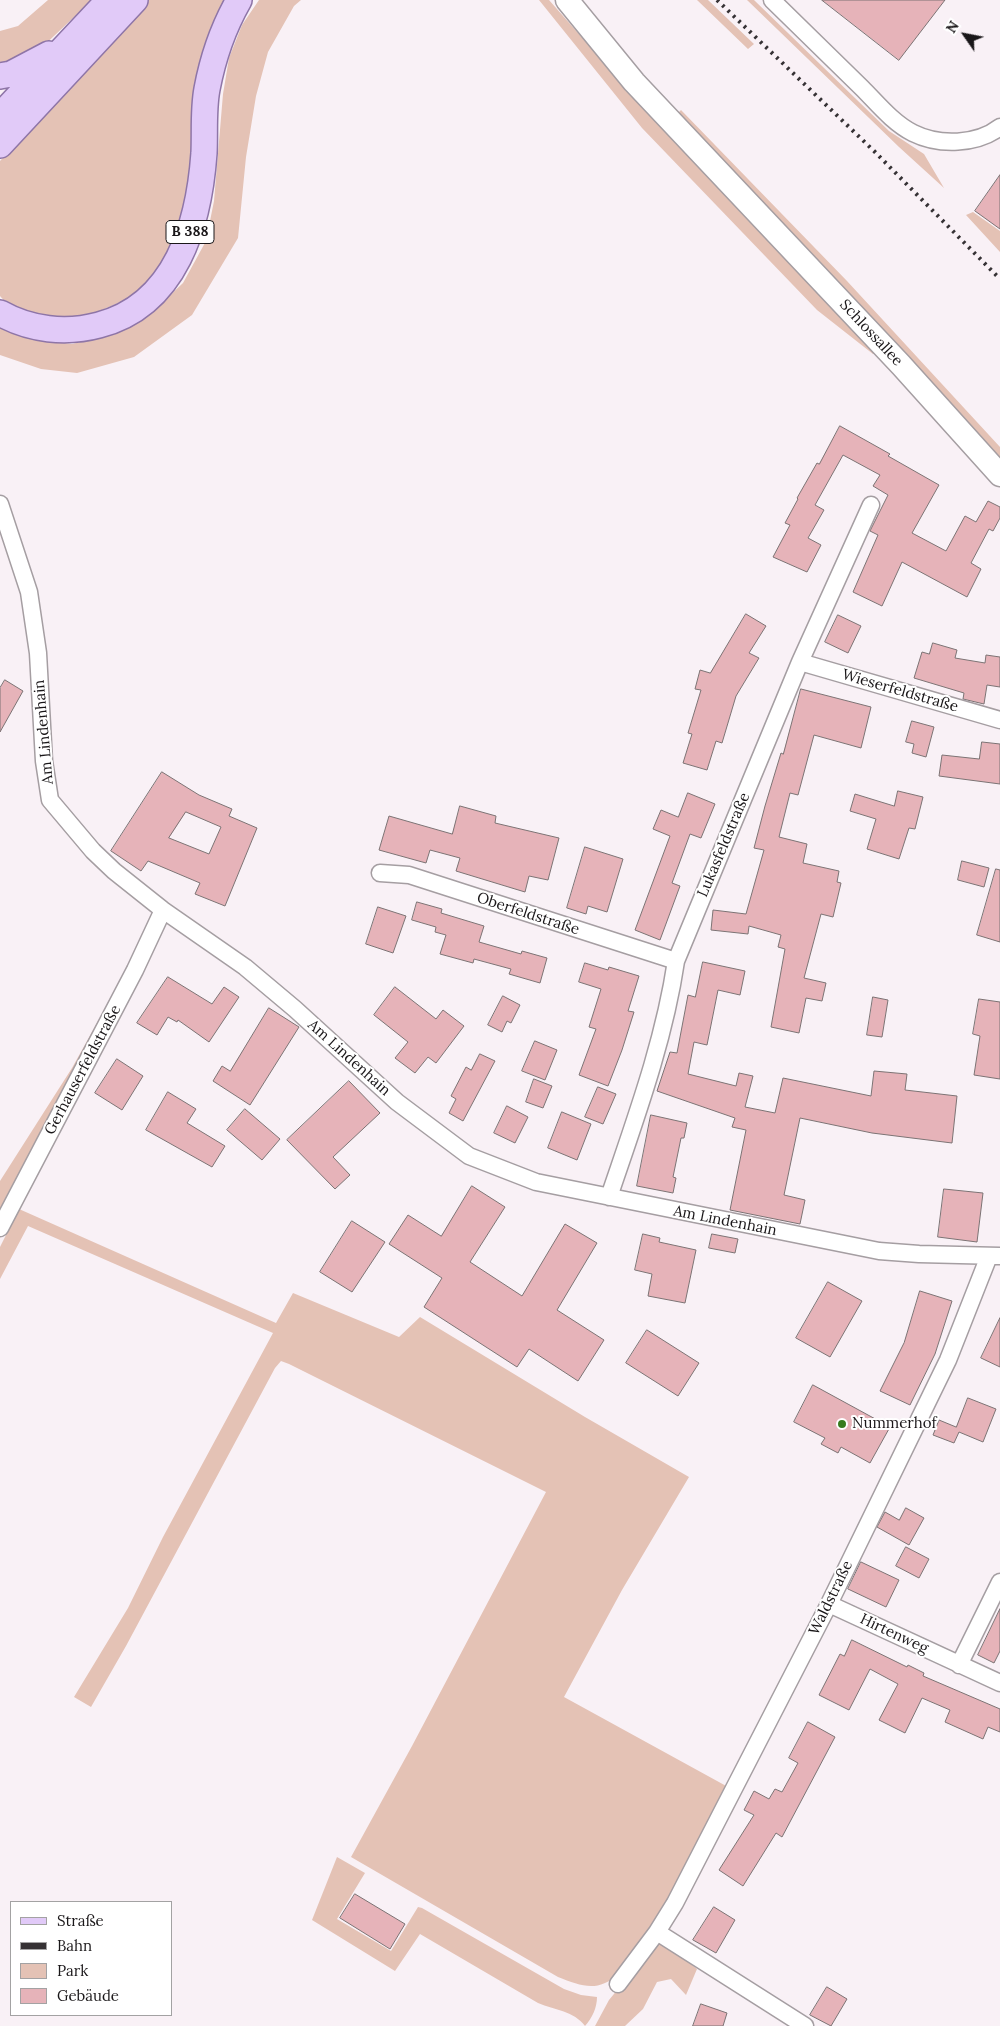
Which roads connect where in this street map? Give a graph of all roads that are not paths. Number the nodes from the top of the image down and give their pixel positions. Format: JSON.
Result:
{"nodes":[{"id":1,"x":110,"y":0,"type":"edge"},
{"id":2,"x":135,"y":0,"type":"edge"},
{"id":3,"x":239,"y":0,"type":"edge"},
{"id":4,"x":567,"y":0,"type":"edge"},
{"id":5,"x":772,"y":0,"type":"edge"},
{"id":6,"x":68,"y":44,"type":"junction"},
{"id":7,"x":0,"y":76,"type":"edge"},
{"id":8,"x":0,"y":116,"type":"edge"},
{"id":9,"x":1000,"y":127,"type":"edge"},
{"id":10,"x":0,"y":145,"type":"edge"},
{"id":11,"x":0,"y":313,"type":"edge"},
{"id":12,"x":1000,"y":475,"type":"edge"},
{"id":13,"x":0,"y":504,"type":"edge"},
{"id":14,"x":870,"y":505,"type":"dead end"},
{"id":15,"x":800,"y":662,"type":"junction"},
{"id":16,"x":1000,"y":720,"type":"edge"},
{"id":17,"x":380,"y":873,"type":"dead end"},
{"id":18,"x":163,"y":910,"type":"junction"},
{"id":19,"x":676,"y":961,"type":"junction"},
{"id":20,"x":609,"y":1197,"type":"junction"},
{"id":21,"x":0,"y":1228,"type":"edge"},
{"id":22,"x":994,"y":1256,"type":"edge"},
{"id":23,"x":1000,"y":1582,"type":"edge"},
{"id":24,"x":829,"y":1604,"type":"junction"},
{"id":25,"x":959,"y":1665,"type":"junction"},
{"id":26,"x":1000,"y":1683,"type":"edge"},
{"id":27,"x":657,"y":1932,"type":"junction"},
{"id":28,"x":618,"y":1984,"type":"dead end"},
{"id":29,"x":805,"y":2026,"type":"edge"}],
"edges":[{"from":1,"to":6,"type":"main road"},
{"from":2,"to":10,"type":"main road"},
{"from":3,"to":11,"type":"main road","number":"B 388"},
{"from":4,"to":12,"type":"main road","name":"Schlossallee"},
{"from":5,"to":9,"type":"street"},
{"from":6,"to":7,"type":"main road"},
{"from":6,"to":8,"type":"main road"},
{"from":13,"to":18,"type":"street","name":"Am Lindenhain"},
{"from":14,"to":15,"type":"street","name":"Lukasfeldstraße"},
{"from":15,"to":16,"type":"street","name":"Wieserfeldstraße"},
{"from":15,"to":19,"type":"street","name":"Lukasfeldstraße"},
{"from":17,"to":19,"type":"street","name":"Oberfeldstraße"},
{"from":18,"to":20,"type":"street","name":"Am Lindenhain"},
{"from":18,"to":21,"type":"street","name":"Gerhauserfeldstraße"},
{"from":19,"to":20,"type":"street","name":"Lukasfeldstraße"},
{"from":20,"to":22,"type":"street","name":"Am Lindenhain"},
{"from":22,"to":24,"type":"street","name":"Waldstraße"},
{"from":23,"to":25,"type":"street"},
{"from":24,"to":25,"type":"street","name":"Hirtenweg"},
{"from":24,"to":27,"type":"street","name":"Waldstraße"},
{"from":25,"to":26,"type":"street","name":"Hirtenweg"},
{"from":27,"to":28,"type":"street","name":"Waldstraße"},
{"from":27,"to":29,"type":"street"}]}
